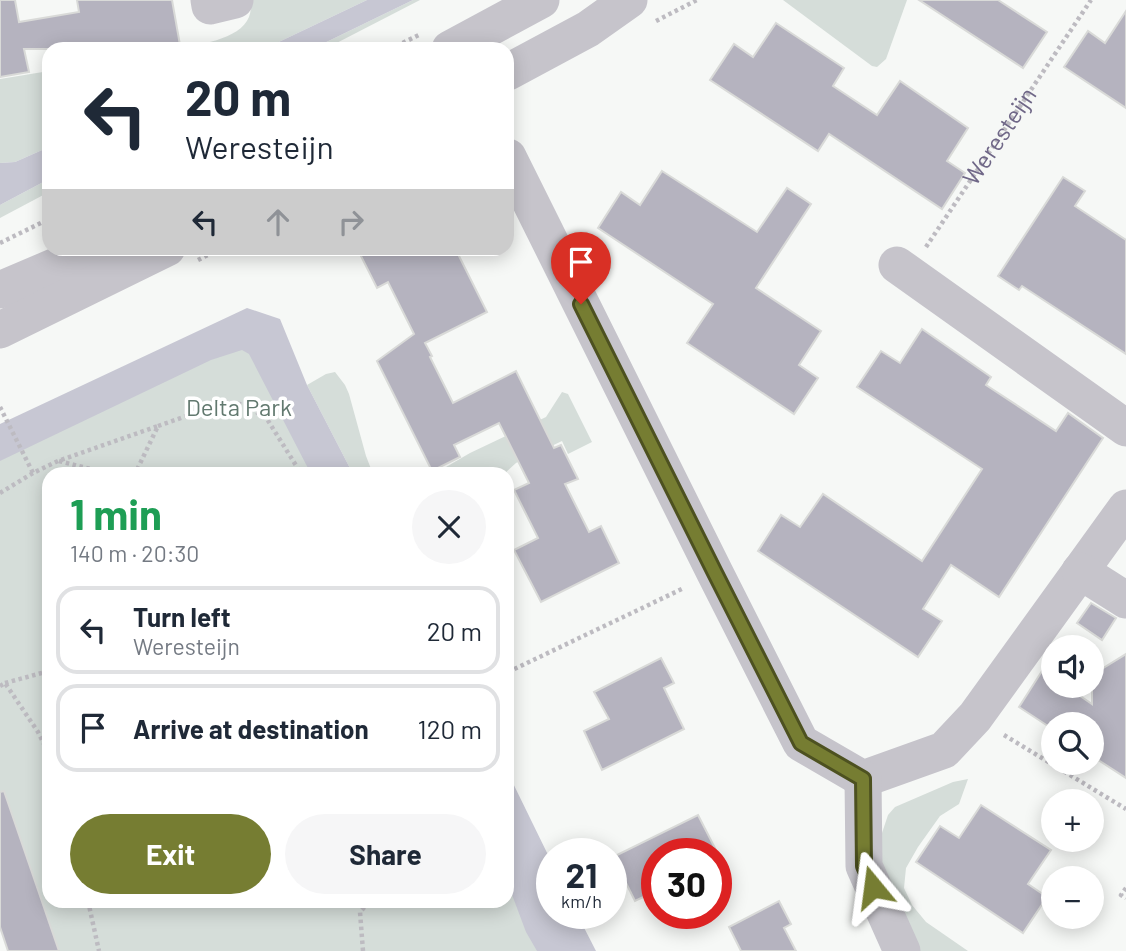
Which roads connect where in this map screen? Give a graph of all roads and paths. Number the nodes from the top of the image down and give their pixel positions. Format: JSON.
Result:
{"nodes":[{"id":1,"x":209,"y":0,"type":"edge"},
{"id":2,"x":235,"y":0,"type":"edge"},
{"id":3,"x":541,"y":0,"type":"edge"},
{"id":4,"x":629,"y":0,"type":"edge"},
{"id":5,"x":1091,"y":0,"type":"edge"},
{"id":6,"x":463,"y":42,"type":"edge"},
{"id":7,"x":514,"y":69,"type":"edge"},
{"id":8,"x":514,"y":169,"type":"edge"},
{"id":9,"x":42,"y":222,"type":"edge"},
{"id":10,"x":0,"y":243,"type":"edge"},
{"id":11,"x":80,"y":256,"type":"edge"},
{"id":12,"x":151,"y":256,"type":"edge"},
{"id":13,"x":903,"y":269,"type":"joint"},
{"id":14,"x":0,"y":290,"type":"edge"},
{"id":15,"x":0,"y":330,"type":"edge"},
{"id":16,"x":0,"y":407,"type":"edge"},
{"id":17,"x":158,"y":426,"type":"junction"},
{"id":18,"x":1126,"y":428,"type":"edge"},
{"id":19,"x":58,"y":461,"type":"junction"},
{"id":20,"x":46,"y":467,"type":"edge"},
{"id":21,"x":82,"y":467,"type":"edge"},
{"id":22,"x":138,"y":467,"type":"edge"},
{"id":23,"x":296,"y":467,"type":"edge"},
{"id":24,"x":42,"y":469,"type":"edge"},
{"id":25,"x":33,"y":474,"type":"junction"},
{"id":26,"x":0,"y":493,"type":"edge"},
{"id":27,"x":1126,"y":508,"type":"edge"},
{"id":28,"x":1080,"y":571,"type":"junction"},
{"id":29,"x":715,"y":573,"type":"junction"},
{"id":30,"x":1126,"y":600,"type":"edge"},
{"id":31,"x":514,"y":670,"type":"edge"},
{"id":32,"x":42,"y":673,"type":"edge"},
{"id":33,"x":3,"y":685,"type":"edge"},
{"id":34,"x":975,"y":717,"type":"junction"},
{"id":35,"x":42,"y":740,"type":"edge"},
{"id":36,"x":863,"y":779,"type":"junction"},
{"id":37,"x":1126,"y":809,"type":"edge"},
{"id":38,"x":1126,"y":888,"type":"edge"},
{"id":39,"x":1126,"y":898,"type":"edge"},
{"id":40,"x":90,"y":908,"type":"edge"},
{"id":41,"x":364,"y":908,"type":"edge"},
{"id":42,"x":99,"y":951,"type":"edge"},
{"id":43,"x":363,"y":951,"type":"edge"},
{"id":44,"x":902,"y":951,"type":"edge"}],
"edges":[{"from":1,"to":2,"type":"street"},
{"from":3,"to":6,"type":"street"},
{"from":4,"to":7,"type":"street"},
{"from":5,"to":13,"type":"path","name":"Weresteijn"},
{"from":8,"to":29,"type":"street"},
{"from":9,"to":10,"type":"path"},
{"from":11,"to":14,"type":"street"},
{"from":12,"to":15,"type":"street"},
{"from":13,"to":18,"type":"street"},
{"from":16,"to":25,"type":"path"},
{"from":17,"to":19,"type":"path"},
{"from":17,"to":22,"type":"path"},
{"from":17,"to":23,"type":"path"},
{"from":19,"to":20,"type":"path"},
{"from":19,"to":21,"type":"path"},
{"from":24,"to":25,"type":"path"},
{"from":25,"to":26,"type":"path"},
{"from":27,"to":28,"type":"street"},
{"from":28,"to":30,"type":"street"},
{"from":28,"to":34,"type":"street"},
{"from":29,"to":31,"type":"path"},
{"from":29,"to":36,"type":"street"},
{"from":32,"to":33,"type":"path"},
{"from":33,"to":35,"type":"path"},
{"from":34,"to":36,"type":"street"},
{"from":34,"to":37,"type":"path"},
{"from":36,"to":44,"type":"street"},
{"from":38,"to":39,"type":"path"},
{"from":40,"to":42,"type":"path"},
{"from":41,"to":43,"type":"path"}]}
